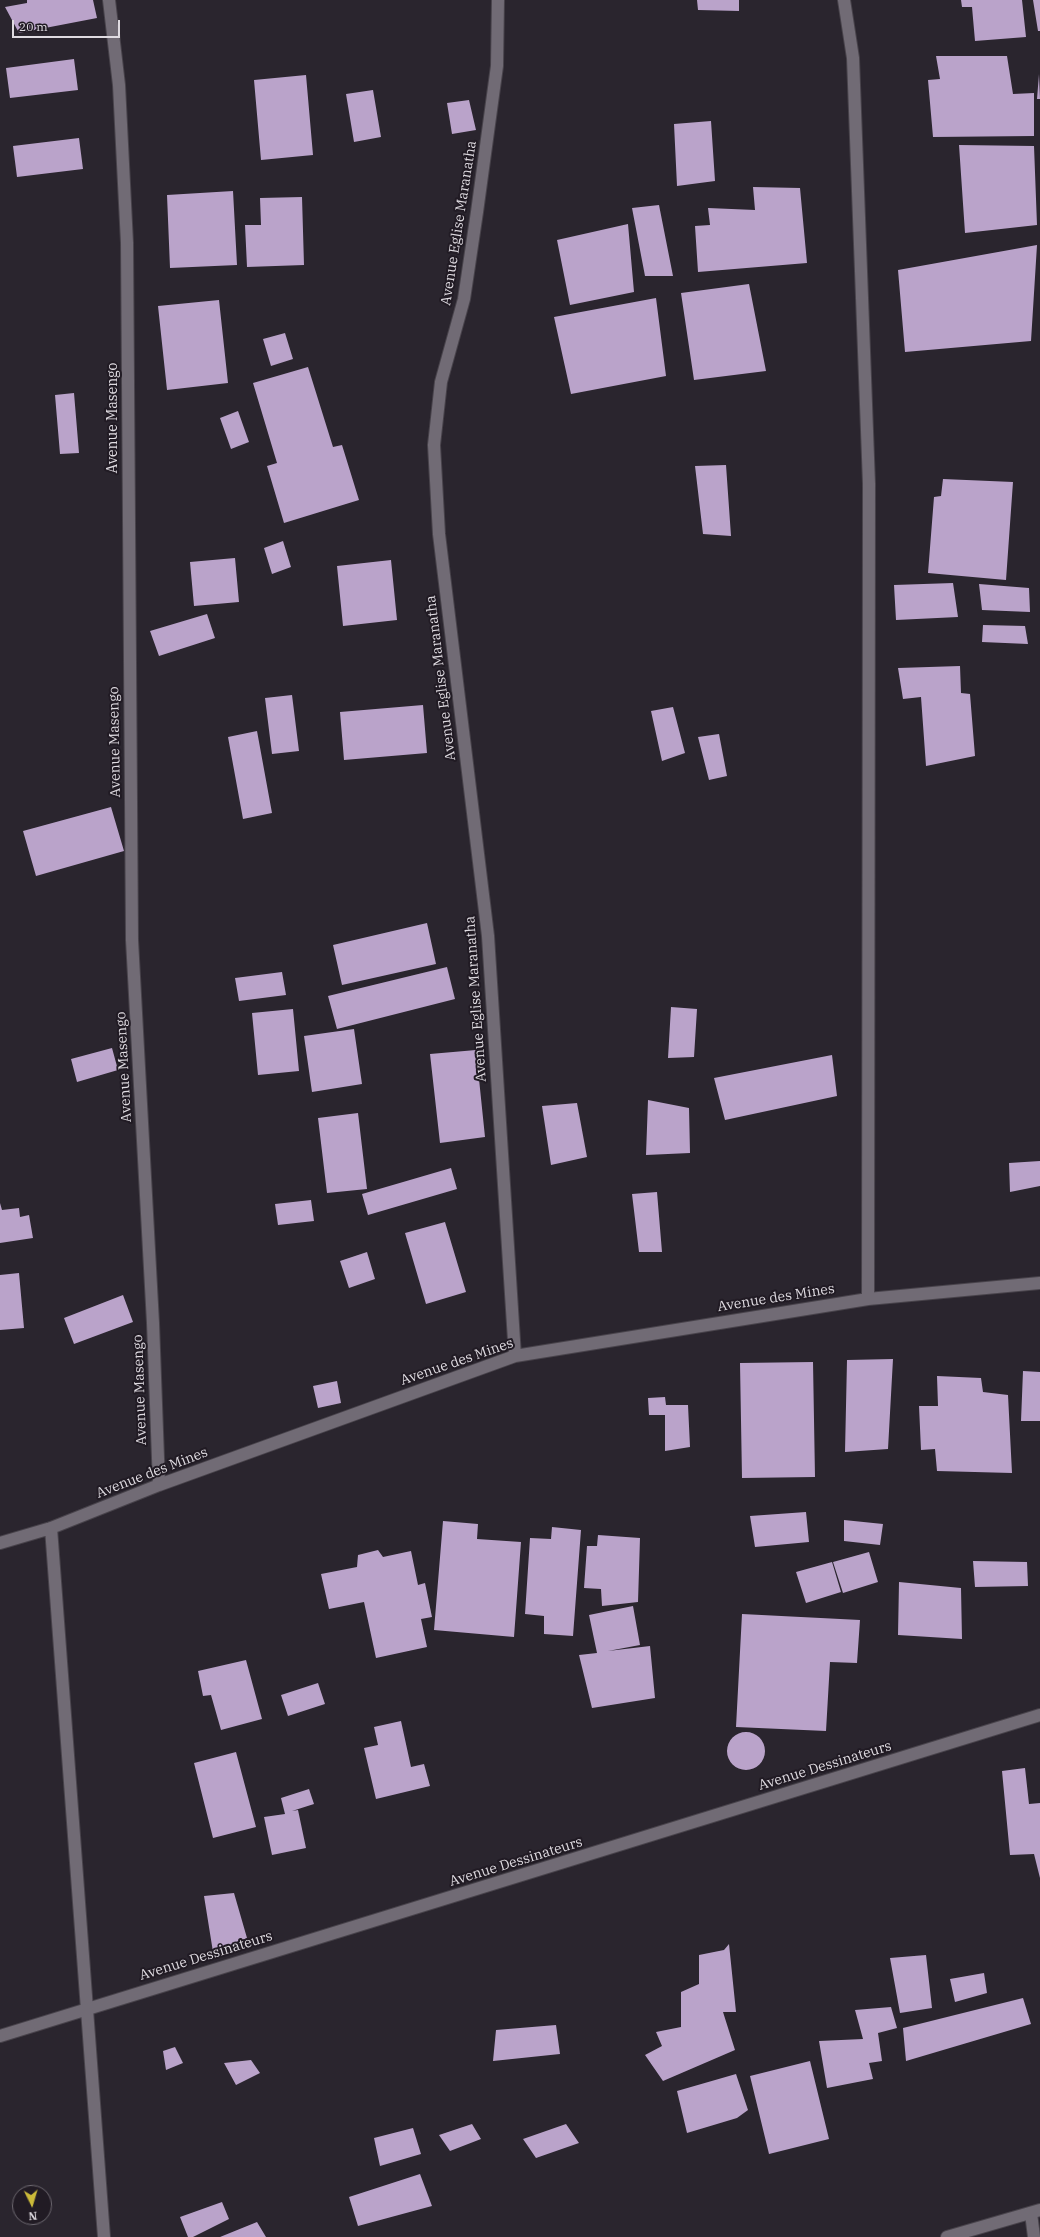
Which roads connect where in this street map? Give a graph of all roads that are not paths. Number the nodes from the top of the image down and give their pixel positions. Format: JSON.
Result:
{"nodes":[{"id":1,"x":109,"y":0,"type":"edge"},
{"id":2,"x":498,"y":0,"type":"edge"},
{"id":3,"x":844,"y":0,"type":"edge"},
{"id":4,"x":1040,"y":1283,"type":"edge"},
{"id":5,"x":868,"y":1299,"type":"junction"},
{"id":6,"x":515,"y":1356,"type":"junction"},
{"id":7,"x":159,"y":1485,"type":"junction"},
{"id":8,"x":50,"y":1528,"type":"junction"},
{"id":9,"x":0,"y":1543,"type":"edge"},
{"id":10,"x":1040,"y":1715,"type":"edge"},
{"id":11,"x":87,"y":2008,"type":"junction"},
{"id":12,"x":0,"y":2036,"type":"edge"},
{"id":13,"x":1035,"y":2212,"type":"edge"},
{"id":14,"x":104,"y":2237,"type":"edge"},
{"id":15,"x":947,"y":2237,"type":"edge"},
{"id":16,"x":1034,"y":2237,"type":"edge"}],
"edges":[{"from":1,"to":7,"type":"street","name":"Avenue Masengo"},
{"from":2,"to":6,"type":"street","name":"Avenue Eglise Maranatha"},
{"from":3,"to":5,"type":"street"},
{"from":4,"to":5,"type":"street","name":"Avenue des Mines"},
{"from":5,"to":6,"type":"street","name":"Avenue des Mines"},
{"from":6,"to":7,"type":"street","name":"Avenue des Mines"},
{"from":7,"to":8,"type":"street","name":"Avenue des Mines"},
{"from":8,"to":9,"type":"street","name":"Avenue des Mines"},
{"from":8,"to":11,"type":"street"},
{"from":10,"to":11,"type":"street","name":"Avenue Dessinateurs"},
{"from":11,"to":12,"type":"street","name":"Avenue Dessinateurs"},
{"from":11,"to":14,"type":"street"},
{"from":13,"to":15,"type":"street"},
{"from":13,"to":16,"type":"street"}]}
